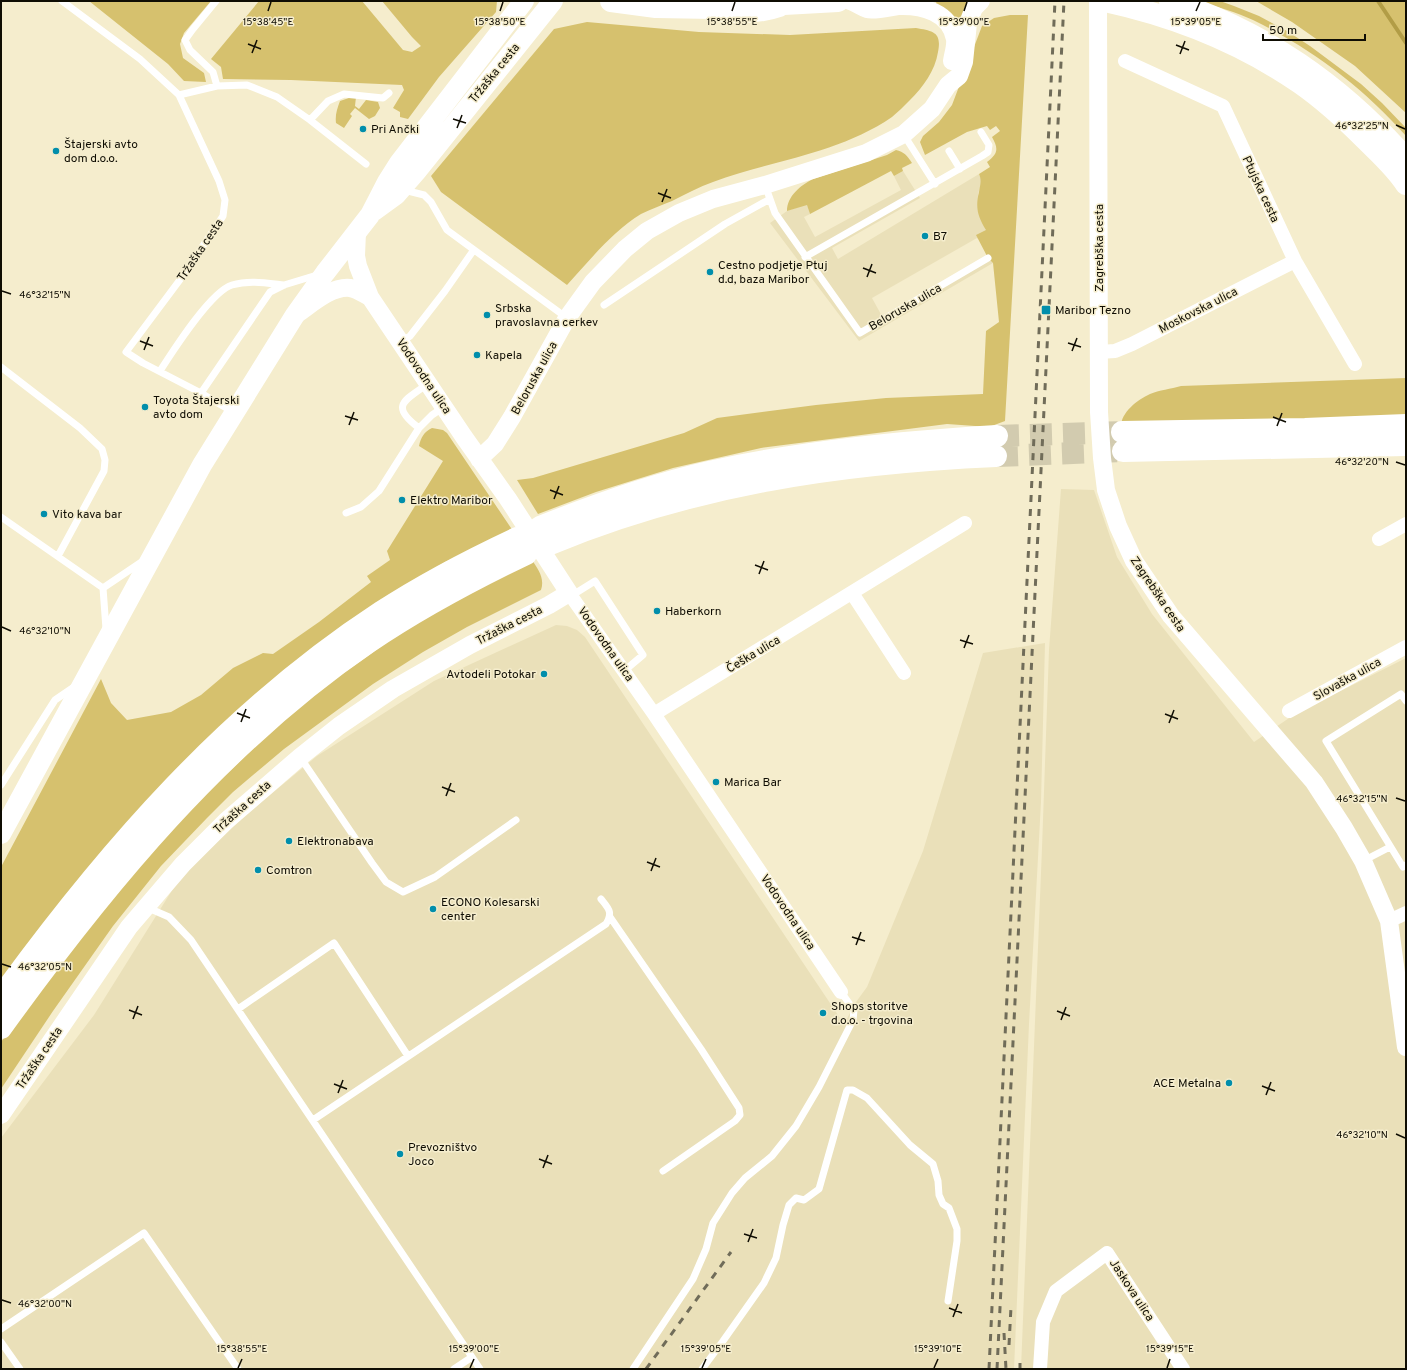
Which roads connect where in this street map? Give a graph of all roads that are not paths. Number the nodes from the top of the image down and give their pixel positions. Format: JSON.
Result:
{"nodes":[{"id":1,"x":62,"y":1,"type":"edge"},
{"id":2,"x":216,"y":1,"type":"edge"},
{"id":3,"x":524,"y":1,"type":"edge"},
{"id":4,"x":553,"y":1,"type":"edge"},
{"id":5,"x":611,"y":1,"type":"edge"},
{"id":6,"x":838,"y":1,"type":"edge"},
{"id":7,"x":850,"y":1,"type":"edge"},
{"id":8,"x":981,"y":1,"type":"edge"},
{"id":9,"x":1098,"y":1,"type":"edge"},
{"id":10,"x":1105,"y":1,"type":"edge"},
{"id":11,"x":1170,"y":1,"type":"edge"},
{"id":12,"x":801,"y":4,"type":"junction"},
{"id":13,"x":700,"y":18,"type":"dead end"},
{"id":14,"x":1125,"y":61,"type":"dead end"},
{"id":15,"x":948,"y":85,"type":"junction"},
{"id":16,"x":217,"y":86,"type":"junction"},
{"id":17,"x":389,"y":93,"type":"dead end"},
{"id":18,"x":179,"y":94,"type":"junction"},
{"id":19,"x":310,"y":120,"type":"junction"},
{"id":20,"x":981,"y":132,"type":"dead end"},
{"id":21,"x":904,"y":134,"type":"junction"},
{"id":22,"x":949,"y":151,"type":"dead end"},
{"id":23,"x":1406,"y":159,"type":"edge"},
{"id":24,"x":366,"y":164,"type":"dead end"},
{"id":25,"x":960,"y":169,"type":"junction"},
{"id":26,"x":935,"y":184,"type":"junction"},
{"id":27,"x":1406,"y":184,"type":"edge"},
{"id":28,"x":768,"y":192,"type":"junction"},
{"id":29,"x":396,"y":195,"type":"junction"},
{"id":30,"x":370,"y":215,"type":"junction"},
{"id":31,"x":357,"y":232,"type":"junction"},
{"id":32,"x":473,"y":250,"type":"junction"},
{"id":33,"x":805,"y":257,"type":"junction"},
{"id":34,"x":988,"y":258,"type":"dead end"},
{"id":35,"x":1295,"y":261,"type":"junction"},
{"id":36,"x":325,"y":273,"type":"junction"},
{"id":37,"x":284,"y":285,"type":"junction"},
{"id":38,"x":370,"y":297,"type":"junction"},
{"id":39,"x":604,"y":305,"type":"dead end"},
{"id":40,"x":295,"y":315,"type":"junction"},
{"id":41,"x":567,"y":318,"type":"junction"},
{"id":42,"x":401,"y":342,"type":"junction"},
{"id":43,"x":1099,"y":352,"type":"junction"},
{"id":44,"x":1355,"y":364,"type":"dead end"},
{"id":45,"x":1,"y":367,"type":"edge"},
{"id":46,"x":160,"y":371,"type":"junction"},
{"id":47,"x":429,"y":383,"type":"junction"},
{"id":48,"x":201,"y":393,"type":"junction"},
{"id":49,"x":444,"y":407,"type":"junction"},
{"id":50,"x":234,"y":412,"type":"junction"},
{"id":51,"x":1406,"y":425,"type":"edge"},
{"id":52,"x":419,"y":428,"type":"junction"},
{"id":53,"x":1406,"y":445,"type":"edge"},
{"id":54,"x":997,"y":446,"type":"tunnel mouth"},
{"id":55,"x":479,"y":459,"type":"junction"},
{"id":56,"x":346,"y":513,"type":"dead end"},
{"id":57,"x":1,"y":517,"type":"edge"},
{"id":58,"x":965,"y":523,"type":"dead end"},
{"id":59,"x":1406,"y":524,"type":"edge"},
{"id":60,"x":545,"y":536,"type":"dead end"},
{"id":61,"x":1379,"y":539,"type":"dead end"},
{"id":62,"x":153,"y":554,"type":"junction"},
{"id":63,"x":58,"y":556,"type":"junction"},
{"id":64,"x":103,"y":588,"type":"junction"},
{"id":65,"x":852,"y":593,"type":"junction"},
{"id":66,"x":570,"y":594,"type":"junction"},
{"id":67,"x":104,"y":643,"type":"junction"},
{"id":68,"x":1406,"y":647,"type":"edge"},
{"id":69,"x":624,"y":671,"type":"junction"},
{"id":70,"x":904,"y":673,"type":"dead end"},
{"id":71,"x":84,"y":680,"type":"junction"},
{"id":72,"x":1406,"y":701,"type":"edge"},
{"id":73,"x":1289,"y":711,"type":"dead end"},
{"id":74,"x":654,"y":714,"type":"junction"},
{"id":75,"x":300,"y":757,"type":"junction"},
{"id":76,"x":1,"y":785,"type":"edge"},
{"id":77,"x":516,"y":820,"type":"dead end"},
{"id":78,"x":1,"y":834,"type":"edge"},
{"id":79,"x":1390,"y":847,"type":"junction"},
{"id":80,"x":1363,"y":862,"type":"junction"},
{"id":81,"x":1406,"y":865,"type":"edge"},
{"id":82,"x":601,"y":899,"type":"dead end"},
{"id":83,"x":146,"y":907,"type":"junction"},
{"id":84,"x":1406,"y":913,"type":"edge"},
{"id":85,"x":610,"y":917,"type":"junction"},
{"id":86,"x":1389,"y":921,"type":"junction"},
{"id":87,"x":841,"y":992,"type":"joint"},
{"id":88,"x":1,"y":997,"type":"edge"},
{"id":89,"x":238,"y":1009,"type":"junction"},
{"id":90,"x":1,"y":1028,"type":"edge"},
{"id":91,"x":1406,"y":1047,"type":"edge"},
{"id":92,"x":408,"y":1056,"type":"junction"},
{"id":93,"x":1,"y":1115,"type":"edge"},
{"id":94,"x":313,"y":1120,"type":"junction"},
{"id":95,"x":663,"y":1171,"type":"dead end"},
{"id":96,"x":948,"y":1301,"type":"dead end"},
{"id":97,"x":1,"y":1330,"type":"edge"},
{"id":98,"x":1,"y":1342,"type":"edge"},
{"id":99,"x":472,"y":1356,"type":"junction"},
{"id":100,"x":20,"y":1369,"type":"edge"},
{"id":101,"x":238,"y":1369,"type":"edge"},
{"id":102,"x":454,"y":1369,"type":"edge"},
{"id":103,"x":480,"y":1369,"type":"edge"},
{"id":104,"x":632,"y":1369,"type":"edge"},
{"id":105,"x":702,"y":1369,"type":"edge"},
{"id":106,"x":1040,"y":1369,"type":"edge"},
{"id":107,"x":1183,"y":1369,"type":"edge"}],
"edges":[{"from":1,"to":18,"type":"lane","name":"Tržaška cesta"},
{"from":2,"to":16,"type":"lane"},
{"from":3,"to":30,"type":"main road","name":"Tržaška cesta"},
{"from":4,"to":29,"type":"main road","name":"Tržaška cesta"},
{"from":5,"to":12,"type":"main road"},
{"from":6,"to":12,"type":"main road"},
{"from":7,"to":15,"type":"street"},
{"from":8,"to":15,"type":"street"},
{"from":9,"to":43,"type":"street","name":"Zagrebška cesta"},
{"from":10,"to":27,"type":"main road"},
{"from":11,"to":23,"type":"main road"},
{"from":12,"to":13,"type":"lane"},
{"from":14,"to":35,"type":"street","name":"Ptujska cesta"},
{"from":15,"to":21,"type":"street","name":"Beloruska ulica"},
{"from":16,"to":18,"type":"lane"},
{"from":16,"to":19,"type":"lane"},
{"from":17,"to":19,"type":"lane"},
{"from":18,"to":46,"type":"lane","name":"Tržaška cesta"},
{"from":19,"to":24,"type":"lane"},
{"from":20,"to":25,"type":"lane"},
{"from":21,"to":26,"type":"lane"},
{"from":21,"to":28,"type":"street","name":"Beloruska ulica"},
{"from":22,"to":25,"type":"lane"},
{"from":25,"to":26,"type":"lane"},
{"from":26,"to":33,"type":"lane"},
{"from":28,"to":33,"type":"lane","name":"Beloruska ulica"},
{"from":28,"to":39,"type":"lane","name":"Beloruska ulica"},
{"from":28,"to":41,"type":"street","name":"Beloruska ulica"},
{"from":29,"to":30,"type":"main road","name":"Tržaška cesta"},
{"from":29,"to":32,"type":"lane"},
{"from":30,"to":31,"type":"main road","name":"Tržaška cesta"},
{"from":31,"to":36,"type":"main road","name":"Tržaška cesta"},
{"from":31,"to":38,"type":"street","name":"Vodovodna ulica"},
{"from":32,"to":41,"type":"lane"},
{"from":32,"to":42,"type":"lane"},
{"from":33,"to":34,"type":"lane","name":"Beloruska ulica"},
{"from":35,"to":43,"type":"street","name":"Moskovska ulica"},
{"from":35,"to":44,"type":"street","name":"Ptujska cesta"},
{"from":36,"to":37,"type":"lane"},
{"from":36,"to":40,"type":"main road","name":"Tržaška cesta"},
{"from":37,"to":46,"type":"lane"},
{"from":37,"to":48,"type":"lane"},
{"from":38,"to":40,"type":"street"},
{"from":38,"to":42,"type":"street","name":"Vodovodna ulica"},
{"from":40,"to":50,"type":"main road","name":"Tržaška cesta"},
{"from":41,"to":55,"type":"street","name":"Beloruska ulica"},
{"from":42,"to":47,"type":"street","name":"Vodovodna ulica"},
{"from":43,"to":80,"type":"street","name":"Zagrebška cesta"},
{"from":45,"to":63,"type":"lane"},
{"from":46,"to":48,"type":"lane","name":"Tržaška cesta"},
{"from":47,"to":49,"type":"street","name":"Vodovodna ulica"},
{"from":47,"to":52,"type":"lane"},
{"from":48,"to":50,"type":"lane","name":"Tržaška cesta"},
{"from":49,"to":52,"type":"lane"},
{"from":49,"to":55,"type":"street","name":"Vodovodna ulica"},
{"from":50,"to":62,"type":"main road","name":"Tržaška cesta"},
{"from":51,"to":53,"type":"main road"},
{"from":52,"to":56,"type":"lane"},
{"from":54,"to":60,"type":"main road"},
{"from":55,"to":66,"type":"street","name":"Vodovodna ulica"},
{"from":57,"to":63,"type":"lane"},
{"from":58,"to":65,"type":"street","name":"Češka ulica"},
{"from":59,"to":61,"type":"street"},
{"from":62,"to":64,"type":"lane"},
{"from":62,"to":67,"type":"main road","name":"Tržaška cesta"},
{"from":63,"to":64,"type":"lane"},
{"from":64,"to":67,"type":"lane"},
{"from":65,"to":70,"type":"street"},
{"from":65,"to":74,"type":"street","name":"Češka ulica"},
{"from":66,"to":69,"type":"street","name":"Vodovodna ulica"},
{"from":66,"to":69,"type":"lane"},
{"from":66,"to":75,"type":"street","name":"Tržaška cesta"},
{"from":67,"to":71,"type":"main road","name":"Tržaška cesta"},
{"from":68,"to":73,"type":"street","name":"Slovaška ulica"},
{"from":69,"to":74,"type":"street","name":"Vodovodna ulica"},
{"from":71,"to":76,"type":"lane"},
{"from":71,"to":78,"type":"main road","name":"Tržaška cesta"},
{"from":72,"to":79,"type":"lane"},
{"from":74,"to":87,"type":"street","name":"Vodovodna ulica"},
{"from":75,"to":77,"type":"lane"},
{"from":75,"to":83,"type":"street","name":"Tržaška cesta"},
{"from":79,"to":80,"type":"lane"},
{"from":79,"to":81,"type":"lane"},
{"from":80,"to":86,"type":"street","name":"Zagrebška cesta"},
{"from":82,"to":85,"type":"lane"},
{"from":83,"to":89,"type":"lane"},
{"from":83,"to":93,"type":"street","name":"Tržaška cesta"},
{"from":84,"to":86,"type":"street"},
{"from":85,"to":92,"type":"lane"},
{"from":85,"to":95,"type":"lane"},
{"from":86,"to":91,"type":"street","name":"Zagrebška cesta"},
{"from":87,"to":104,"type":"lane"},
{"from":88,"to":90,"type":"main road"},
{"from":89,"to":92,"type":"lane"},
{"from":89,"to":94,"type":"lane"},
{"from":92,"to":94,"type":"lane"},
{"from":94,"to":99,"type":"lane"},
{"from":96,"to":105,"type":"lane"},
{"from":97,"to":101,"type":"lane"},
{"from":98,"to":100,"type":"lane"},
{"from":99,"to":102,"type":"lane"},
{"from":99,"to":103,"type":"lane"},
{"from":106,"to":107,"type":"street","name":"Jaskova ulica"}]}
